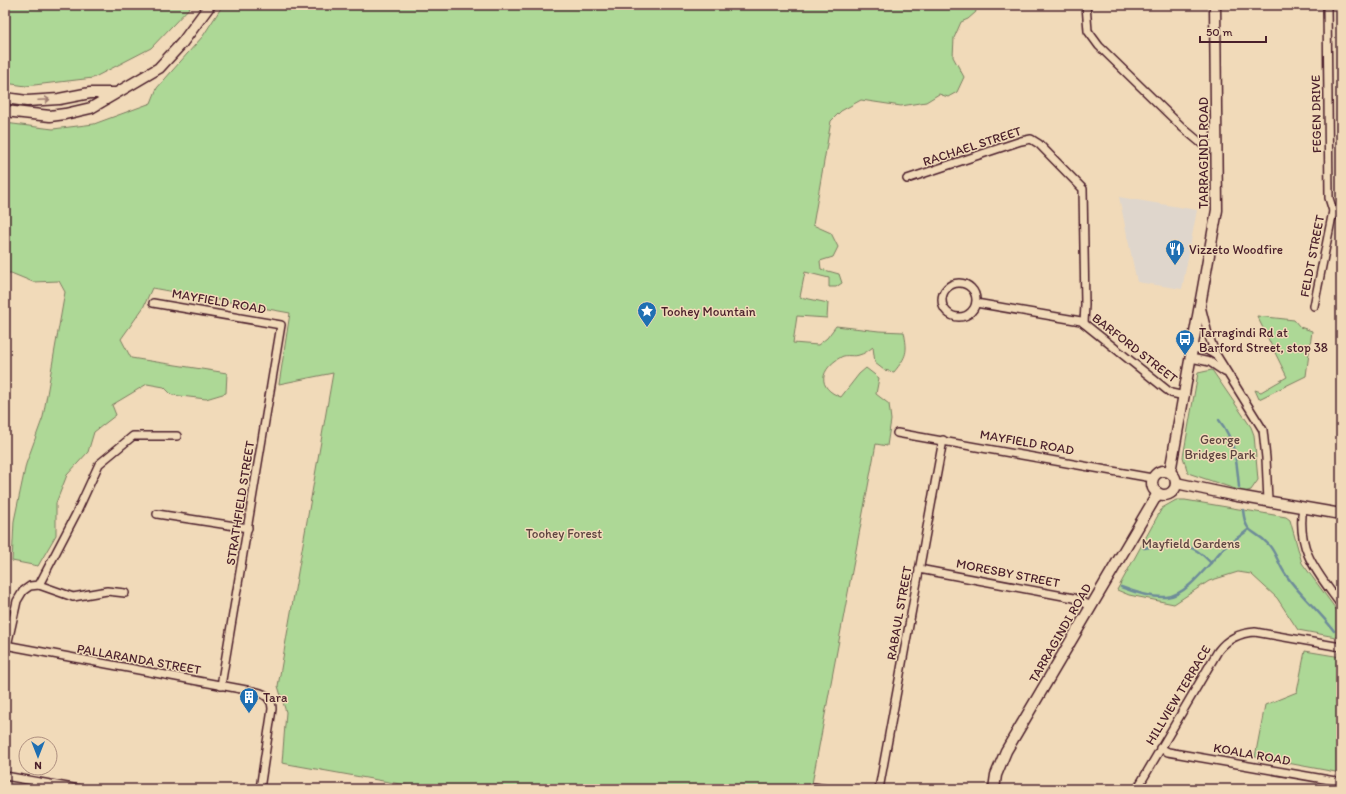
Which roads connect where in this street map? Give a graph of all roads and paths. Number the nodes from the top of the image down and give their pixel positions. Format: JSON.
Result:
{"nodes":[{"id":1,"x":210,"y":5,"type":"edge"},
{"id":2,"x":1086,"y":5,"type":"edge"},
{"id":3,"x":1214,"y":5,"type":"edge"},
{"id":4,"x":1326,"y":5,"type":"edge"},
{"id":5,"x":114,"y":93,"type":"junction"},
{"id":6,"x":5,"y":98,"type":"edge"},
{"id":7,"x":5,"y":111,"type":"edge"},
{"id":8,"x":1216,"y":145,"type":"junction"},
{"id":9,"x":907,"y":179,"type":"dead end"},
{"id":10,"x":1333,"y":211,"type":"junction"},
{"id":11,"x":1341,"y":217,"type":"edge"},
{"id":12,"x":153,"y":303,"type":"dead end"},
{"id":13,"x":976,"y":303,"type":"junction"},
{"id":14,"x":1200,"y":303,"type":"junction"},
{"id":15,"x":1314,"y":306,"type":"dead end"},
{"id":16,"x":1084,"y":323,"type":"junction"},
{"id":17,"x":281,"y":325,"type":"joint"},
{"id":18,"x":1192,"y":353,"type":"junction"},
{"id":19,"x":1217,"y":356,"type":"junction"},
{"id":20,"x":1227,"y":374,"type":"junction"},
{"id":21,"x":1185,"y":396,"type":"junction"},
{"id":22,"x":897,"y":433,"type":"dead end"},
{"id":23,"x":177,"y":436,"type":"dead end"},
{"id":24,"x":943,"y":440,"type":"junction"},
{"id":25,"x":1170,"y":472,"type":"junction"},
{"id":26,"x":1152,"y":478,"type":"junction"},
{"id":27,"x":1176,"y":483,"type":"junction"},
{"id":28,"x":1158,"y":493,"type":"junction"},
{"id":29,"x":1268,"y":501,"type":"junction"},
{"id":30,"x":1303,"y":507,"type":"junction"},
{"id":31,"x":158,"y":514,"type":"dead end"},
{"id":32,"x":1341,"y":514,"type":"edge"},
{"id":33,"x":248,"y":528,"type":"junction"},
{"id":34,"x":919,"y":568,"type":"junction"},
{"id":35,"x":39,"y":585,"type":"junction"},
{"id":36,"x":125,"y":593,"type":"dead end"},
{"id":37,"x":1341,"y":605,"type":"edge"},
{"id":38,"x":1091,"y":606,"type":"junction"},
{"id":39,"x":6,"y":646,"type":"edge"},
{"id":40,"x":1341,"y":646,"type":"edge"},
{"id":41,"x":221,"y":686,"type":"junction"},
{"id":42,"x":1160,"y":748,"type":"junction"},
{"id":43,"x":5,"y":776,"type":"edge"},
{"id":44,"x":1341,"y":782,"type":"edge"},
{"id":45,"x":814,"y":787,"type":"dead end"},
{"id":46,"x":79,"y":789,"type":"edge"},
{"id":47,"x":260,"y":789,"type":"edge"},
{"id":48,"x":826,"y":789,"type":"edge"},
{"id":49,"x":879,"y":789,"type":"edge"},
{"id":50,"x":994,"y":789,"type":"edge"},
{"id":51,"x":1137,"y":789,"type":"edge"}],
"edges":[{"from":1,"to":5,"type":"street"},
{"from":2,"to":8,"type":"street"},
{"from":3,"to":8,"type":"street","name":"TARRAGINDI ROAD"},
{"from":4,"to":10,"type":"street","name":"FEGEN DRIVE"},
{"from":6,"to":5,"type":"street","one_way":true},
{"from":5,"to":7,"type":"street"},
{"from":8,"to":14,"type":"street","name":"TARRAGINDI ROAD"},
{"from":9,"to":16,"type":"street","name":"RACHAEL STREET"},
{"from":10,"to":11,"type":"street"},
{"from":10,"to":15,"type":"street","name":"FELDT STREET"},
{"from":12,"to":17,"type":"street","name":"MAYFIELD ROAD"},
{"from":13,"to":13,"type":"street"},
{"from":13,"to":16,"type":"street","name":"BARFORD STREET"},
{"from":14,"to":18,"type":"street","name":"TARRAGINDI ROAD"},
{"from":14,"to":19,"type":"street"},
{"from":16,"to":21,"type":"street","name":"BARFORD STREET"},
{"from":17,"to":33,"type":"street","name":"STRATHFIELD STREET"},
{"from":18,"to":19,"type":"street"},
{"from":18,"to":20,"type":"street"},
{"from":18,"to":21,"type":"street","name":"TARRAGINDI ROAD"},
{"from":19,"to":20,"type":"street"},
{"from":20,"to":29,"type":"street"},
{"from":21,"to":25,"type":"street","name":"TARRAGINDI ROAD"},
{"from":22,"to":24,"type":"street","name":"MAYFIELD ROAD"},
{"from":23,"to":35,"type":"street"},
{"from":24,"to":26,"type":"street","name":"MAYFIELD ROAD"},
{"from":24,"to":34,"type":"street","name":"RABAUL STREET"},
{"from":25,"to":26,"type":"street"},
{"from":25,"to":27,"type":"street"},
{"from":26,"to":28,"type":"street"},
{"from":27,"to":28,"type":"street"},
{"from":27,"to":29,"type":"street"},
{"from":28,"to":38,"type":"street","name":"TARRAGINDI ROAD"},
{"from":29,"to":30,"type":"street"},
{"from":30,"to":32,"type":"street"},
{"from":30,"to":37,"type":"street"},
{"from":31,"to":33,"type":"street"},
{"from":33,"to":41,"type":"street","name":"STRATHFIELD STREET"},
{"from":34,"to":38,"type":"street","name":"MORESBY STREET"},
{"from":34,"to":49,"type":"street","name":"RABAUL STREET"},
{"from":35,"to":36,"type":"street"},
{"from":35,"to":39,"type":"street"},
{"from":38,"to":50,"type":"street","name":"TARRAGINDI ROAD"},
{"from":39,"to":41,"type":"street","name":"PALLARANDA STREET"},
{"from":40,"to":42,"type":"street","name":"HILLVIEW TERRACE"},
{"from":41,"to":47,"type":"street","name":"PALLARANDA STREET"},
{"from":42,"to":44,"type":"street","name":"KOALA ROAD"},
{"from":42,"to":51,"type":"street","name":"HILLVIEW TERRACE"},
{"from":43,"to":46,"type":"street"},
{"from":45,"to":48,"type":"street"}]}
